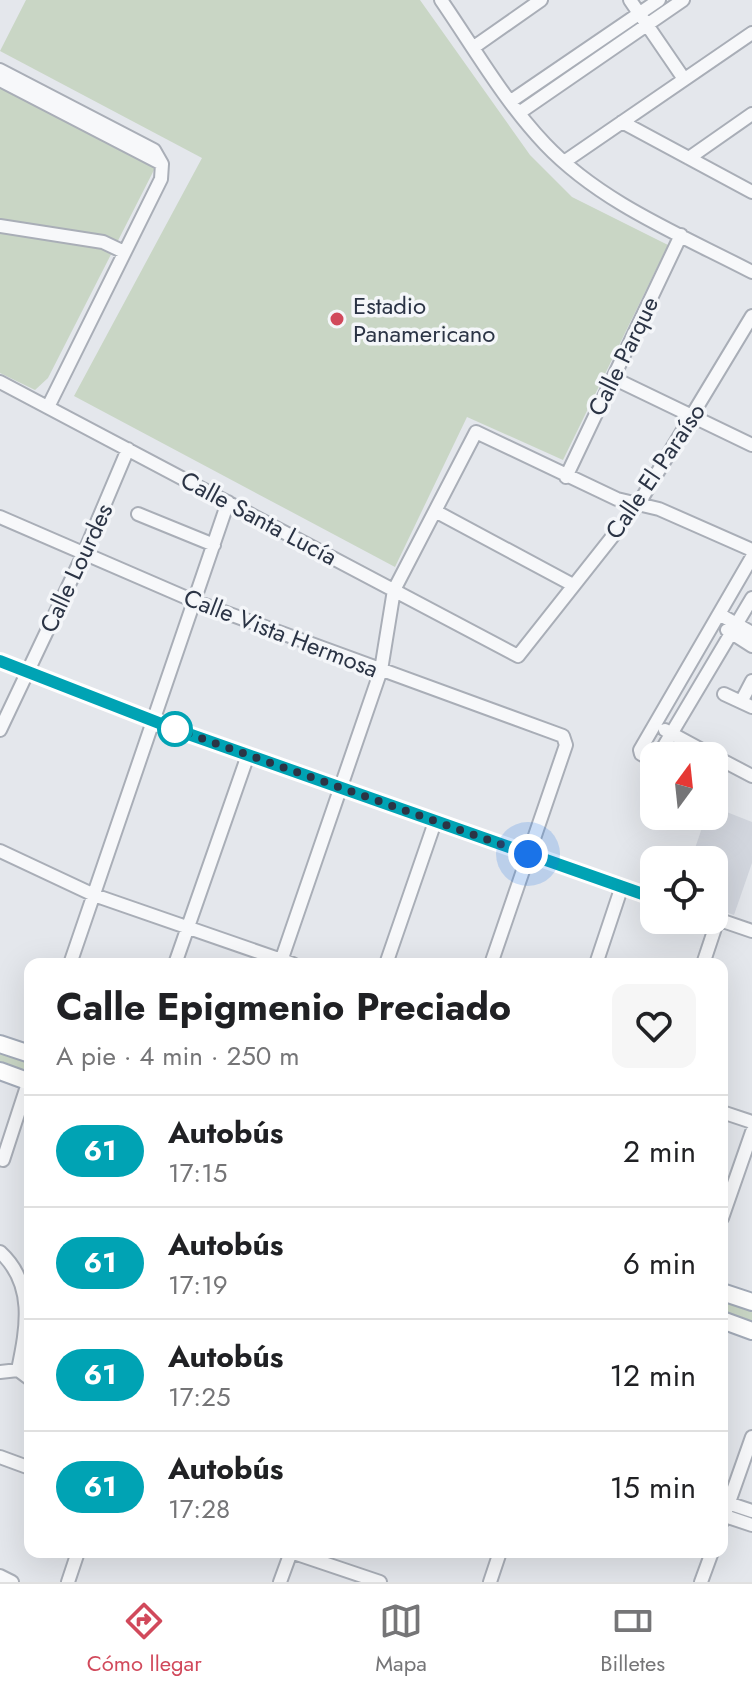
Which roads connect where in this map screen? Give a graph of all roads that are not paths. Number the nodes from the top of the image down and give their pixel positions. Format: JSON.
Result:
{"nodes":[{"id":1,"x":441,"y":0,"type":"edge"},
{"id":2,"x":630,"y":0,"type":"edge"},
{"id":3,"x":659,"y":0,"type":"edge"},
{"id":4,"x":683,"y":0,"type":"edge"},
{"id":5,"x":535,"y":2,"type":"edge"},
{"id":6,"x":643,"y":19,"type":"junction"},
{"id":7,"x":752,"y":33,"type":"edge"},
{"id":8,"x":474,"y":47,"type":"junction"},
{"id":9,"x":0,"y":70,"type":"edge"},
{"id":10,"x":684,"y":79,"type":"junction"},
{"id":11,"x":0,"y":80,"type":"edge"},
{"id":12,"x":515,"y":107,"type":"junction"},
{"id":13,"x":752,"y":114,"type":"edge"},
{"id":14,"x":622,"y":122,"type":"junction"},
{"id":15,"x":689,"y":158,"type":"junction"},
{"id":16,"x":564,"y":162,"type":"junction"},
{"id":17,"x":162,"y":164,"type":"junction"},
{"id":18,"x":751,"y":190,"type":"edge"},
{"id":19,"x":0,"y":226,"type":"edge"},
{"id":20,"x":681,"y":235,"type":"junction"},
{"id":21,"x":124,"y":252,"type":"junction"},
{"id":22,"x":752,"y":272,"type":"edge"},
{"id":23,"x":752,"y":316,"type":"edge"},
{"id":24,"x":613,"y":378,"type":"junction"},
{"id":25,"x":0,"y":382,"type":"edge"},
{"id":26,"x":48,"y":407,"type":"junction"},
{"id":27,"x":693,"y":416,"type":"junction"},
{"id":28,"x":752,"y":445,"type":"edge"},
{"id":29,"x":128,"y":449,"type":"junction"},
{"id":30,"x":566,"y":477,"type":"junction"},
{"id":31,"x":228,"y":502,"type":"junction"},
{"id":32,"x":639,"y":503,"type":"junction"},
{"id":33,"x":435,"y":511,"type":"junction"},
{"id":34,"x":138,"y":514,"type":"dead end"},
{"id":35,"x":0,"y":517,"type":"edge"},
{"id":36,"x":214,"y":545,"type":"junction"},
{"id":37,"x":752,"y":550,"type":"edge"},
{"id":38,"x":84,"y":553,"type":"junction"},
{"id":39,"x":752,"y":557,"type":"edge"},
{"id":40,"x":573,"y":585,"type":"junction"},
{"id":41,"x":394,"y":590,"type":"junction"},
{"id":42,"x":752,"y":598,"type":"edge"},
{"id":43,"x":194,"y":601,"type":"junction"},
{"id":44,"x":717,"y":618,"type":"junction"},
{"id":45,"x":734,"y":628,"type":"junction"},
{"id":46,"x":752,"y":633,"type":"edge"},
{"id":47,"x":752,"y":646,"type":"edge"},
{"id":48,"x":518,"y":656,"type":"joint"},
{"id":49,"x":0,"y":661,"type":"edge"},
{"id":50,"x":381,"y":670,"type":"junction"},
{"id":51,"x":28,"y":672,"type":"junction"},
{"id":52,"x":752,"y":681,"type":"edge"},
{"id":53,"x":724,"y":694,"type":"dead end"},
{"id":54,"x":746,"y":704,"type":"edge"},
{"id":55,"x":153,"y":721,"type":"junction"},
{"id":56,"x":655,"y":725,"type":"junction"},
{"id":57,"x":0,"y":730,"type":"edge"},
{"id":58,"x":671,"y":734,"type":"junction"},
{"id":59,"x":645,"y":742,"type":"edge"},
{"id":60,"x":666,"y":742,"type":"edge"},
{"id":61,"x":687,"y":742,"type":"edge"},
{"id":62,"x":248,"y":755,"type":"junction"},
{"id":63,"x":728,"y":763,"type":"edge"},
{"id":64,"x":752,"y":776,"type":"edge"},
{"id":65,"x":340,"y":788,"type":"junction"},
{"id":66,"x":435,"y":822,"type":"junction"},
{"id":67,"x":0,"y":851,"type":"edge"},
{"id":68,"x":528,"y":854,"type":"junction"},
{"id":69,"x":621,"y":889,"type":"junction"},
{"id":70,"x":640,"y":894,"type":"edge"},
{"id":71,"x":94,"y":895,"type":"junction"},
{"id":72,"x":728,"y":922,"type":"edge"},
{"id":73,"x":188,"y":928,"type":"junction"},
{"id":74,"x":752,"y":931,"type":"edge"},
{"id":75,"x":711,"y":934,"type":"edge"},
{"id":76,"x":72,"y":958,"type":"edge"},
{"id":77,"x":177,"y":958,"type":"edge"},
{"id":78,"x":271,"y":958,"type":"edge"},
{"id":79,"x":287,"y":958,"type":"edge"},
{"id":80,"x":388,"y":958,"type":"edge"},
{"id":81,"x":493,"y":958,"type":"edge"},
{"id":82,"x":598,"y":958,"type":"edge"},
{"id":83,"x":705,"y":958,"type":"edge"},
{"id":84,"x":0,"y":1044,"type":"edge"},
{"id":85,"x":24,"y":1052,"type":"edge"},
{"id":86,"x":0,"y":1071,"type":"edge"},
{"id":87,"x":24,"y":1078,"type":"edge"},
{"id":88,"x":24,"y":1095,"type":"edge"},
{"id":89,"x":728,"y":1114,"type":"edge"},
{"id":90,"x":752,"y":1122,"type":"edge"},
{"id":91,"x":752,"y":1132,"type":"edge"},
{"id":92,"x":3,"y":1160,"type":"dead end"},
{"id":93,"x":728,"y":1201,"type":"edge"},
{"id":94,"x":0,"y":1252,"type":"edge"},
{"id":95,"x":24,"y":1289,"type":"edge"},
{"id":96,"x":728,"y":1294,"type":"edge"},
{"id":97,"x":752,"y":1302,"type":"edge"},
{"id":98,"x":24,"y":1314,"type":"edge"},
{"id":99,"x":728,"y":1322,"type":"edge"},
{"id":100,"x":752,"y":1331,"type":"edge"},
{"id":101,"x":18,"y":1370,"type":"junction"},
{"id":102,"x":0,"y":1372,"type":"edge"},
{"id":103,"x":24,"y":1374,"type":"edge"},
{"id":104,"x":752,"y":1437,"type":"edge"},
{"id":105,"x":0,"y":1457,"type":"edge"},
{"id":106,"x":24,"y":1466,"type":"edge"},
{"id":107,"x":728,"y":1500,"type":"edge"},
{"id":108,"x":728,"y":1511,"type":"edge"},
{"id":109,"x":752,"y":1511,"type":"edge"},
{"id":110,"x":728,"y":1513,"type":"edge"},
{"id":111,"x":752,"y":1525,"type":"edge"},
{"id":112,"x":76,"y":1558,"type":"edge"},
{"id":113,"x":289,"y":1558,"type":"edge"},
{"id":114,"x":309,"y":1558,"type":"edge"},
{"id":115,"x":498,"y":1558,"type":"edge"},
{"id":116,"x":710,"y":1558,"type":"edge"},
{"id":117,"x":0,"y":1576,"type":"edge"},
{"id":118,"x":12,"y":1582,"type":"edge"},
{"id":119,"x":68,"y":1582,"type":"edge"},
{"id":120,"x":280,"y":1582,"type":"edge"},
{"id":121,"x":380,"y":1582,"type":"edge"},
{"id":122,"x":490,"y":1582,"type":"edge"},
{"id":123,"x":701,"y":1582,"type":"edge"}],
"edges":[{"from":1,"to":8,"type":"street"},
{"from":2,"to":6,"type":"street"},
{"from":3,"to":6,"type":"street"},
{"from":4,"to":6,"type":"street"},
{"from":5,"to":8,"type":"street"},
{"from":6,"to":10,"type":"street"},
{"from":6,"to":12,"type":"street"},
{"from":7,"to":10,"type":"street"},
{"from":8,"to":12,"type":"street"},
{"from":9,"to":17,"type":"street"},
{"from":10,"to":14,"type":"street"},
{"from":11,"to":17,"type":"street"},
{"from":12,"to":16,"type":"street"},
{"from":13,"to":15,"type":"street"},
{"from":14,"to":15,"type":"street"},
{"from":14,"to":16,"type":"street"},
{"from":15,"to":18,"type":"street"},
{"from":16,"to":20,"type":"street"},
{"from":17,"to":21,"type":"street"},
{"from":19,"to":21,"type":"street"},
{"from":20,"to":22,"type":"street"},
{"from":20,"to":24,"type":"street","name":"Calle Parque"},
{"from":21,"to":26,"type":"street"},
{"from":23,"to":27,"type":"street","name":"Calle El Paraíso"},
{"from":24,"to":27,"type":"street"},
{"from":24,"to":30,"type":"street","name":"Calle Parque"},
{"from":25,"to":26,"type":"street","name":"Calle Santa Lucía"},
{"from":26,"to":29,"type":"street","name":"Calle Santa Lucía"},
{"from":27,"to":28,"type":"street"},
{"from":27,"to":32,"type":"street","name":"Calle El Paraíso"},
{"from":29,"to":31,"type":"street","name":"Calle Santa Lucía"},
{"from":29,"to":38,"type":"street","name":"Calle Lourdes"},
{"from":30,"to":32,"type":"street"},
{"from":30,"to":33,"type":"street"},
{"from":31,"to":36,"type":"street"},
{"from":31,"to":41,"type":"street","name":"Calle Santa Lucía"},
{"from":32,"to":37,"type":"street"},
{"from":32,"to":40,"type":"street","name":"Calle El Paraíso"},
{"from":33,"to":40,"type":"street"},
{"from":33,"to":41,"type":"street"},
{"from":34,"to":36,"type":"street"},
{"from":35,"to":38,"type":"street","name":"Calle Vista Hermosa"},
{"from":36,"to":43,"type":"street"},
{"from":38,"to":43,"type":"street","name":"Calle Vista Hermosa"},
{"from":38,"to":51,"type":"street","name":"Calle Lourdes"},
{"from":39,"to":44,"type":"street"},
{"from":40,"to":48,"type":"street","name":"Calle El Paraíso"},
{"from":41,"to":48,"type":"street","name":"Calle Santa Lucía"},
{"from":41,"to":50,"type":"street"},
{"from":42,"to":45,"type":"street"},
{"from":43,"to":50,"type":"street","name":"Calle Vista Hermosa"},
{"from":43,"to":55,"type":"street"},
{"from":44,"to":45,"type":"street"},
{"from":44,"to":56,"type":"street"},
{"from":45,"to":46,"type":"street"},
{"from":45,"to":47,"type":"street"},
{"from":45,"to":58,"type":"street"},
{"from":49,"to":51,"type":"street"},
{"from":50,"to":65,"type":"street"},
{"from":50,"to":68,"type":"street","name":"Calle Vista Hermosa"},
{"from":51,"to":55,"type":"street"},
{"from":51,"to":57,"type":"street","name":"Calle Lourdes"},
{"from":52,"to":54,"type":"street"},
{"from":53,"to":54,"type":"street"},
{"from":55,"to":62,"type":"street"},
{"from":55,"to":71,"type":"street"},
{"from":56,"to":58,"type":"street"},
{"from":56,"to":59,"type":"street"},
{"from":58,"to":60,"type":"street"},
{"from":58,"to":61,"type":"street"},
{"from":62,"to":65,"type":"street"},
{"from":62,"to":73,"type":"street"},
{"from":63,"to":64,"type":"street"},
{"from":65,"to":66,"type":"street"},
{"from":65,"to":79,"type":"street"},
{"from":66,"to":68,"type":"street"},
{"from":66,"to":80,"type":"street"},
{"from":67,"to":71,"type":"street"},
{"from":68,"to":69,"type":"street"},
{"from":68,"to":81,"type":"street"},
{"from":69,"to":70,"type":"street"},
{"from":69,"to":82,"type":"street"},
{"from":71,"to":73,"type":"street"},
{"from":71,"to":76,"type":"street"},
{"from":72,"to":74,"type":"street"},
{"from":73,"to":77,"type":"street"},
{"from":73,"to":78,"type":"street"},
{"from":75,"to":83,"type":"street"},
{"from":84,"to":85,"type":"main road"},
{"from":86,"to":87,"type":"main road"},
{"from":88,"to":92,"type":"street"},
{"from":89,"to":90,"type":"street"},
{"from":91,"to":93,"type":"street"},
{"from":94,"to":95,"type":"street"},
{"from":96,"to":97,"type":"main road"},
{"from":98,"to":101,"type":"street"},
{"from":99,"to":100,"type":"main road"},
{"from":101,"to":102,"type":"street"},
{"from":101,"to":103,"type":"street"},
{"from":104,"to":107,"type":"street"},
{"from":105,"to":106,"type":"street"},
{"from":108,"to":109,"type":"street"},
{"from":110,"to":111,"type":"street"},
{"from":112,"to":119,"type":"street"},
{"from":113,"to":120,"type":"street"},
{"from":114,"to":121,"type":"street"},
{"from":115,"to":122,"type":"street"},
{"from":116,"to":123,"type":"street"},
{"from":117,"to":118,"type":"street"}]}
